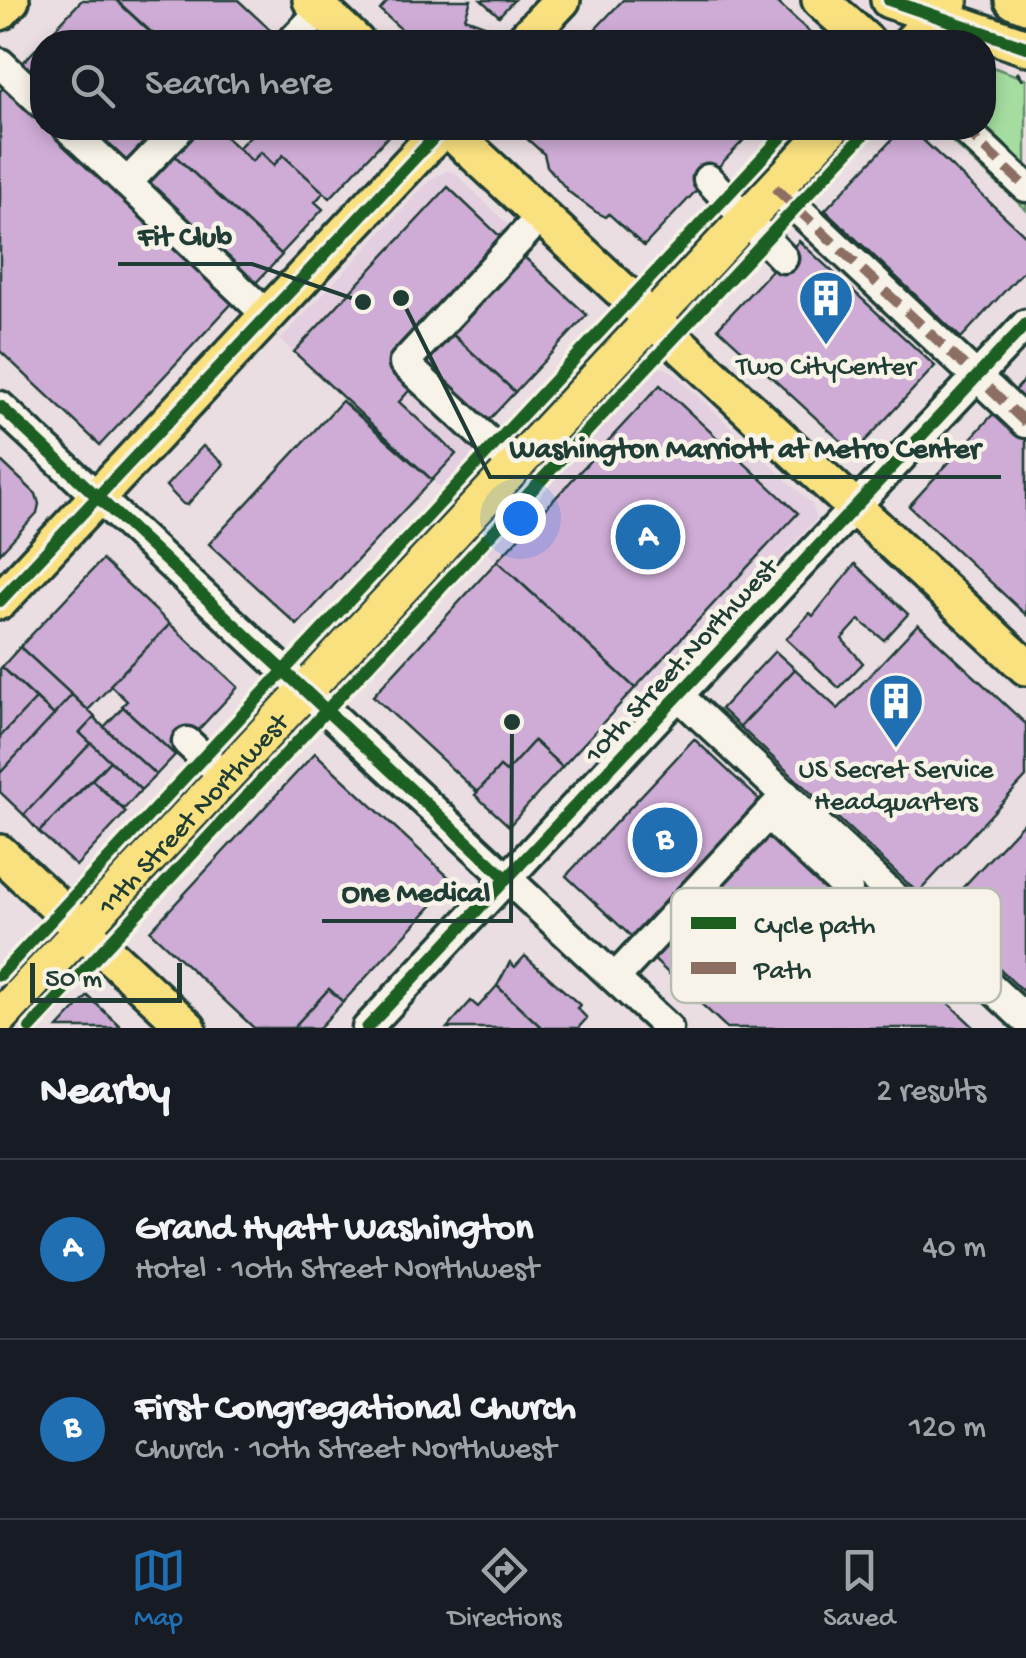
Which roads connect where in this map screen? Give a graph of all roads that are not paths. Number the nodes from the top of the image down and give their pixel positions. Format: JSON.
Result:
{"nodes":[{"id":1,"x":11,"y":0,"type":"edge"},
{"id":2,"x":562,"y":0,"type":"edge"},
{"id":3,"x":820,"y":0,"type":"edge"},
{"id":4,"x":889,"y":0,"type":"edge"},
{"id":5,"x":1013,"y":0,"type":"edge"},
{"id":6,"x":1026,"y":4,"type":"edge"},
{"id":7,"x":316,"y":5,"type":"edge"},
{"id":8,"x":944,"y":8,"type":"edge"},
{"id":9,"x":0,"y":12,"type":"edge"},
{"id":10,"x":300,"y":30,"type":"edge"},
{"id":11,"x":343,"y":30,"type":"edge"},
{"id":12,"x":533,"y":30,"type":"edge"},
{"id":13,"x":854,"y":30,"type":"edge"},
{"id":14,"x":923,"y":30,"type":"edge"},
{"id":15,"x":978,"y":30,"type":"edge"},
{"id":16,"x":996,"y":42,"type":"edge"},
{"id":17,"x":1022,"y":59,"type":"edge"},
{"id":18,"x":0,"y":64,"type":"edge"},
{"id":19,"x":30,"y":93,"type":"edge"},
{"id":20,"x":81,"y":140,"type":"edge"},
{"id":21,"x":168,"y":140,"type":"edge"},
{"id":22,"x":434,"y":140,"type":"edge"},
{"id":23,"x":458,"y":140,"type":"edge"},
{"id":24,"x":820,"y":140,"type":"edge"},
{"id":25,"x":976,"y":140,"type":"edge"},
{"id":26,"x":708,"y":179,"type":"dead end"},
{"id":27,"x":127,"y":183,"type":"junction"},
{"id":28,"x":1026,"y":187,"type":"edge"},
{"id":29,"x":774,"y":188,"type":"junction"},
{"id":30,"x":542,"y":215,"type":"junction"},
{"id":31,"x":744,"y":221,"type":"junction"},
{"id":32,"x":783,"y":258,"type":"dead end"},
{"id":33,"x":268,"y":315,"type":"junction"},
{"id":34,"x":652,"y":318,"type":"junction"},
{"id":35,"x":1026,"y":324,"type":"edge"},
{"id":36,"x":966,"y":366,"type":"dead end"},
{"id":37,"x":989,"y":388,"type":"dead end"},
{"id":38,"x":0,"y":406,"type":"edge"},
{"id":39,"x":1026,"y":423,"type":"edge"},
{"id":40,"x":514,"y":464,"type":"junction"},
{"id":41,"x":98,"y":497,"type":"junction"},
{"id":42,"x":856,"y":508,"type":"junction"},
{"id":43,"x":0,"y":601,"type":"edge"},
{"id":44,"x":1026,"y":667,"type":"edge"},
{"id":45,"x":305,"y":689,"type":"junction"},
{"id":46,"x":678,"y":695,"type":"junction"},
{"id":47,"x":187,"y":742,"type":"dead end"},
{"id":48,"x":224,"y":776,"type":"junction"},
{"id":49,"x":777,"y":805,"type":"junction"},
{"id":50,"x":0,"y":853,"type":"edge"},
{"id":51,"x":507,"y":879,"type":"junction"},
{"id":52,"x":699,"y":888,"type":"edge"},
{"id":53,"x":846,"y":888,"type":"edge"},
{"id":54,"x":873,"y":888,"type":"edge"},
{"id":55,"x":671,"y":918,"type":"edge"},
{"id":56,"x":82,"y":929,"type":"junction"},
{"id":57,"x":615,"y":978,"type":"junction"},
{"id":58,"x":1001,"y":998,"type":"edge"},
{"id":59,"x":0,"y":1016,"type":"edge"},
{"id":60,"x":1026,"y":1020,"type":"edge"},
{"id":61,"x":188,"y":1028,"type":"edge"},
{"id":62,"x":367,"y":1028,"type":"edge"},
{"id":63,"x":668,"y":1028,"type":"edge"}],
"edges":[{"from":1,"to":9,"type":"main road"},
{"from":2,"to":12,"type":"main road"},
{"from":3,"to":13,"type":"main road"},
{"from":4,"to":8,"type":"main road"},
{"from":5,"to":6,"type":"main road"},
{"from":7,"to":10,"type":"street"},
{"from":7,"to":11,"type":"main road"},
{"from":8,"to":14,"type":"main road"},
{"from":8,"to":15,"type":"main road"},
{"from":16,"to":17,"type":"main road"},
{"from":18,"to":19,"type":"street"},
{"from":20,"to":27,"type":"street"},
{"from":21,"to":27,"type":"street"},
{"from":22,"to":33,"type":"main road"},
{"from":23,"to":30,"type":"main road"},
{"from":24,"to":29,"type":"main road","name":"11th Street Northwest"},
{"from":25,"to":28,"type":"street"},
{"from":26,"to":31,"type":"street"},
{"from":27,"to":33,"type":"street"},
{"from":29,"to":31,"type":"main road","name":"11th Street Northwest"},
{"from":29,"to":36,"type":"street"},
{"from":30,"to":34,"type":"main road"},
{"from":30,"to":40,"type":"street"},
{"from":31,"to":32,"type":"street"},
{"from":31,"to":34,"type":"main road","name":"11th Street Northwest"},
{"from":33,"to":41,"type":"main road"},
{"from":34,"to":40,"type":"main road","name":"11th Street Northwest"},
{"from":34,"to":42,"type":"main road"},
{"from":35,"to":42,"type":"street","name":"10th Street Northwest"},
{"from":37,"to":39,"type":"street"},
{"from":38,"to":41,"type":"street"},
{"from":40,"to":45,"type":"main road","name":"11th Street Northwest"},
{"from":41,"to":43,"type":"main road"},
{"from":41,"to":45,"type":"street"},
{"from":42,"to":44,"type":"main road"},
{"from":42,"to":46,"type":"street","name":"10th Street Northwest"},
{"from":45,"to":48,"type":"main road","name":"11th Street Northwest"},
{"from":45,"to":51,"type":"street"},
{"from":46,"to":49,"type":"street"},
{"from":46,"to":51,"type":"street","name":"10th Street Northwest"},
{"from":47,"to":48,"type":"street"},
{"from":48,"to":56,"type":"main road","name":"11th Street Northwest"},
{"from":49,"to":52,"type":"street"},
{"from":49,"to":53,"type":"street"},
{"from":49,"to":54,"type":"street"},
{"from":50,"to":56,"type":"main road"},
{"from":51,"to":57,"type":"street"},
{"from":51,"to":62,"type":"street","name":"10th Street Northwest"},
{"from":55,"to":57,"type":"street"},
{"from":56,"to":59,"type":"main road","name":"11th Street Northwest"},
{"from":56,"to":61,"type":"main road"},
{"from":57,"to":63,"type":"street"},
{"from":58,"to":60,"type":"street"}]}
